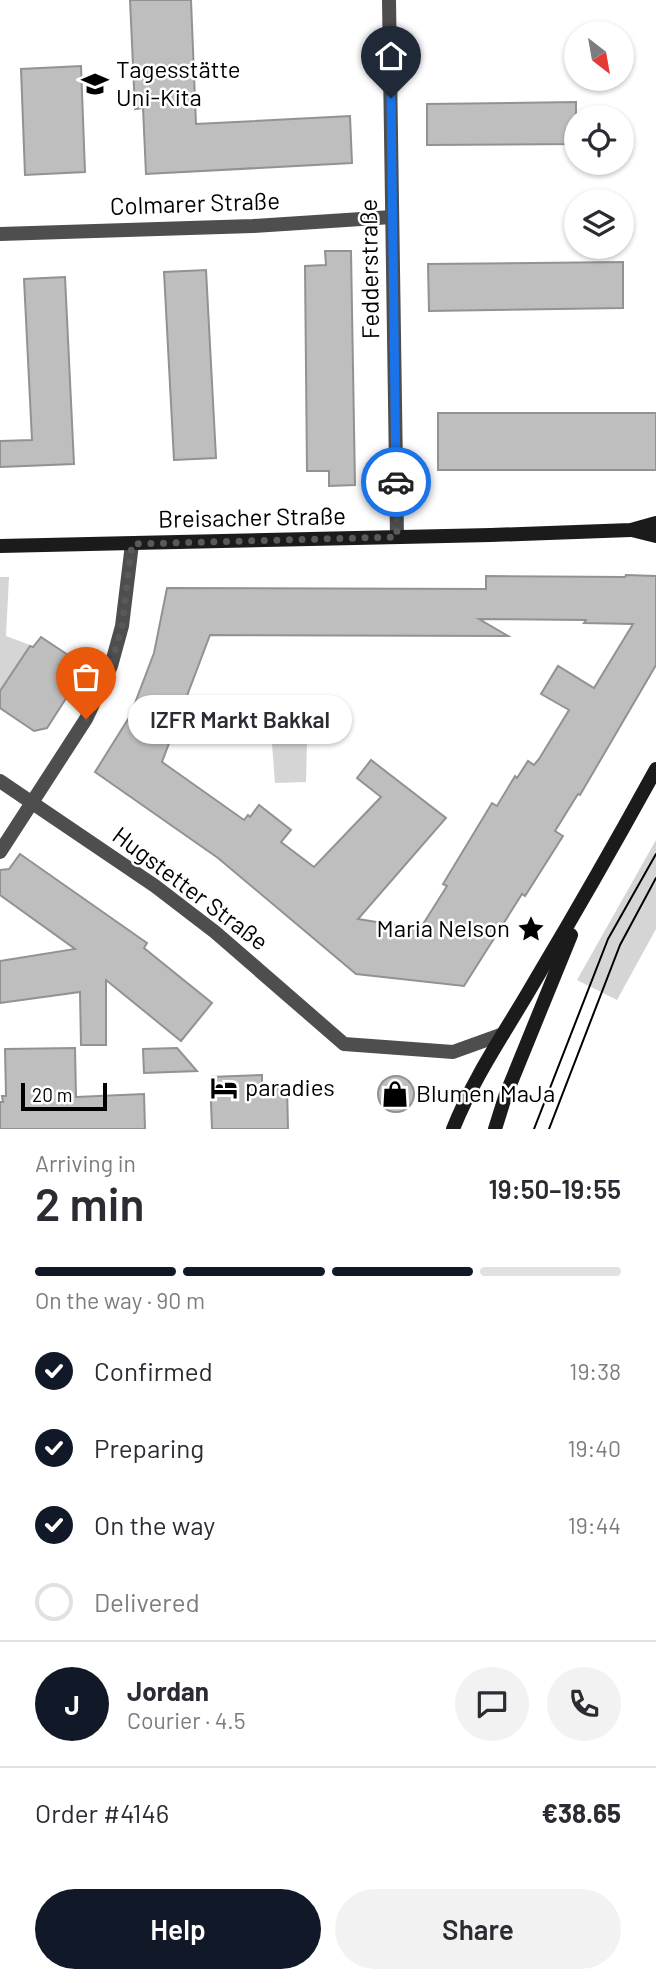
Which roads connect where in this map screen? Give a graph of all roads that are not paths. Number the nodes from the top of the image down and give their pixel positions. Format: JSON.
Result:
{"nodes":[{"id":1,"x":389,"y":0,"type":"edge"},
{"id":2,"x":392,"y":216,"type":"junction"},
{"id":3,"x":0,"y":234,"type":"edge"},
{"id":4,"x":656,"y":523,"type":"edge"},
{"id":5,"x":631,"y":530,"type":"junction"},
{"id":6,"x":656,"y":536,"type":"edge"},
{"id":7,"x":397,"y":537,"type":"junction"},
{"id":8,"x":132,"y":544,"type":"junction"},
{"id":9,"x":0,"y":546,"type":"edge"},
{"id":10,"x":656,"y":769,"type":"edge"},
{"id":11,"x":0,"y":781,"type":"edge"},
{"id":12,"x":32,"y":803,"type":"junction"},
{"id":13,"x":0,"y":852,"type":"edge"},
{"id":14,"x":586,"y":896,"type":"junction"},
{"id":15,"x":503,"y":1034,"type":"junction"},
{"id":16,"x":453,"y":1129,"type":"edge"},
{"id":17,"x":495,"y":1129,"type":"edge"}],
"edges":[{"from":1,"to":2,"type":"street","name":"Fedderstraße"},
{"from":2,"to":3,"type":"street","name":"Colmarer Straße"},
{"from":2,"to":7,"type":"street","name":"Fedderstraße"},
{"from":4,"to":5,"type":"main road","name":"Breisacher Straße"},
{"from":5,"to":6,"type":"main road","name":"Breisacher Straße"},
{"from":5,"to":7,"type":"main road","name":"Breisacher Straße"},
{"from":7,"to":8,"type":"main road","name":"Breisacher Straße"},
{"from":8,"to":9,"type":"main road","name":"Breisacher Straße"},
{"from":8,"to":12,"type":"street"},
{"from":10,"to":14,"type":"main road"},
{"from":11,"to":12,"type":"street","name":"Hugstetter Straße"},
{"from":12,"to":13,"type":"street"},
{"from":12,"to":15,"type":"street","name":"Hugstetter Straße"},
{"from":14,"to":15,"type":"main road"},
{"from":14,"to":17,"type":"main road"},
{"from":15,"to":16,"type":"main road"}]}
